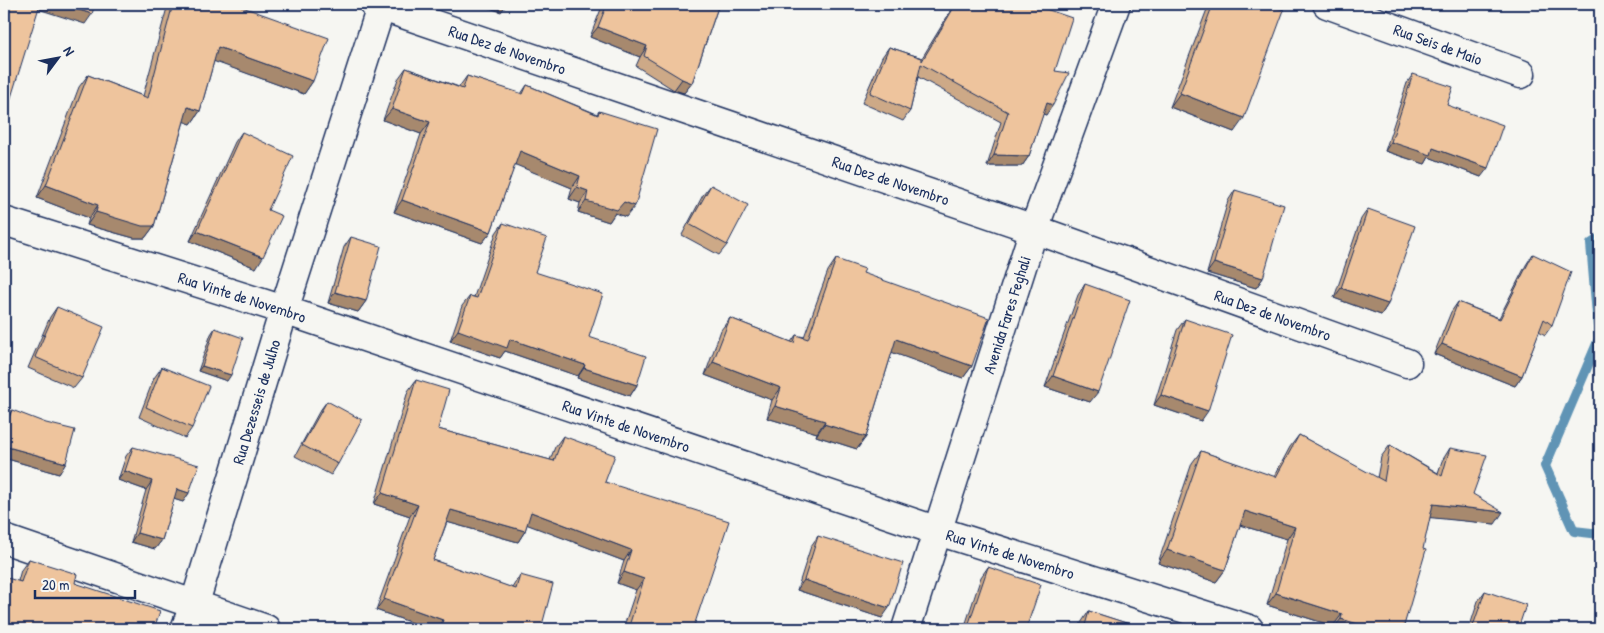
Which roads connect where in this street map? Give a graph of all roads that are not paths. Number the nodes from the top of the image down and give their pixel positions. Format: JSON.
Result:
{"nodes":[{"id":1,"x":1116,"y":4,"type":"edge"},
{"id":2,"x":1327,"y":4,"type":"edge"},
{"id":3,"x":379,"y":5,"type":"edge"},
{"id":4,"x":1521,"y":74,"type":"dead end"},
{"id":5,"x":4,"y":220,"type":"edge"},
{"id":6,"x":1034,"y":229,"type":"junction"},
{"id":7,"x":284,"y":310,"type":"junction"},
{"id":8,"x":1407,"y":363,"type":"dead end"},
{"id":9,"x":938,"y":531,"type":"junction"},
{"id":10,"x":4,"y":539,"type":"edge"},
{"id":11,"x":189,"y":618,"type":"edge"},
{"id":12,"x":266,"y":629,"type":"edge"},
{"id":13,"x":906,"y":629,"type":"edge"},
{"id":14,"x":1249,"y":629,"type":"edge"}],
"edges":[{"from":1,"to":6,"type":"street","name":"Avenida Fares Feghali"},
{"from":2,"to":4,"type":"street","name":"Rua Seis de Maio"},
{"from":3,"to":6,"type":"street","name":"Rua Dez de Novembro"},
{"from":3,"to":7,"type":"street","name":"Rua Dezesseis de Julho"},
{"from":5,"to":7,"type":"street","name":"Rua Vinte de Novembro"},
{"from":6,"to":8,"type":"street","name":"Rua Dez de Novembro"},
{"from":6,"to":9,"type":"street","name":"Avenida Fares Feghali"},
{"from":7,"to":9,"type":"street","name":"Rua Vinte de Novembro"},
{"from":7,"to":11,"type":"street","name":"Rua Dezesseis de Julho"},
{"from":9,"to":13,"type":"street","name":"Avenida Fares Feghali"},
{"from":9,"to":14,"type":"street","name":"Rua Vinte de Novembro"},
{"from":10,"to":11,"type":"street"},
{"from":11,"to":12,"type":"street"}]}
